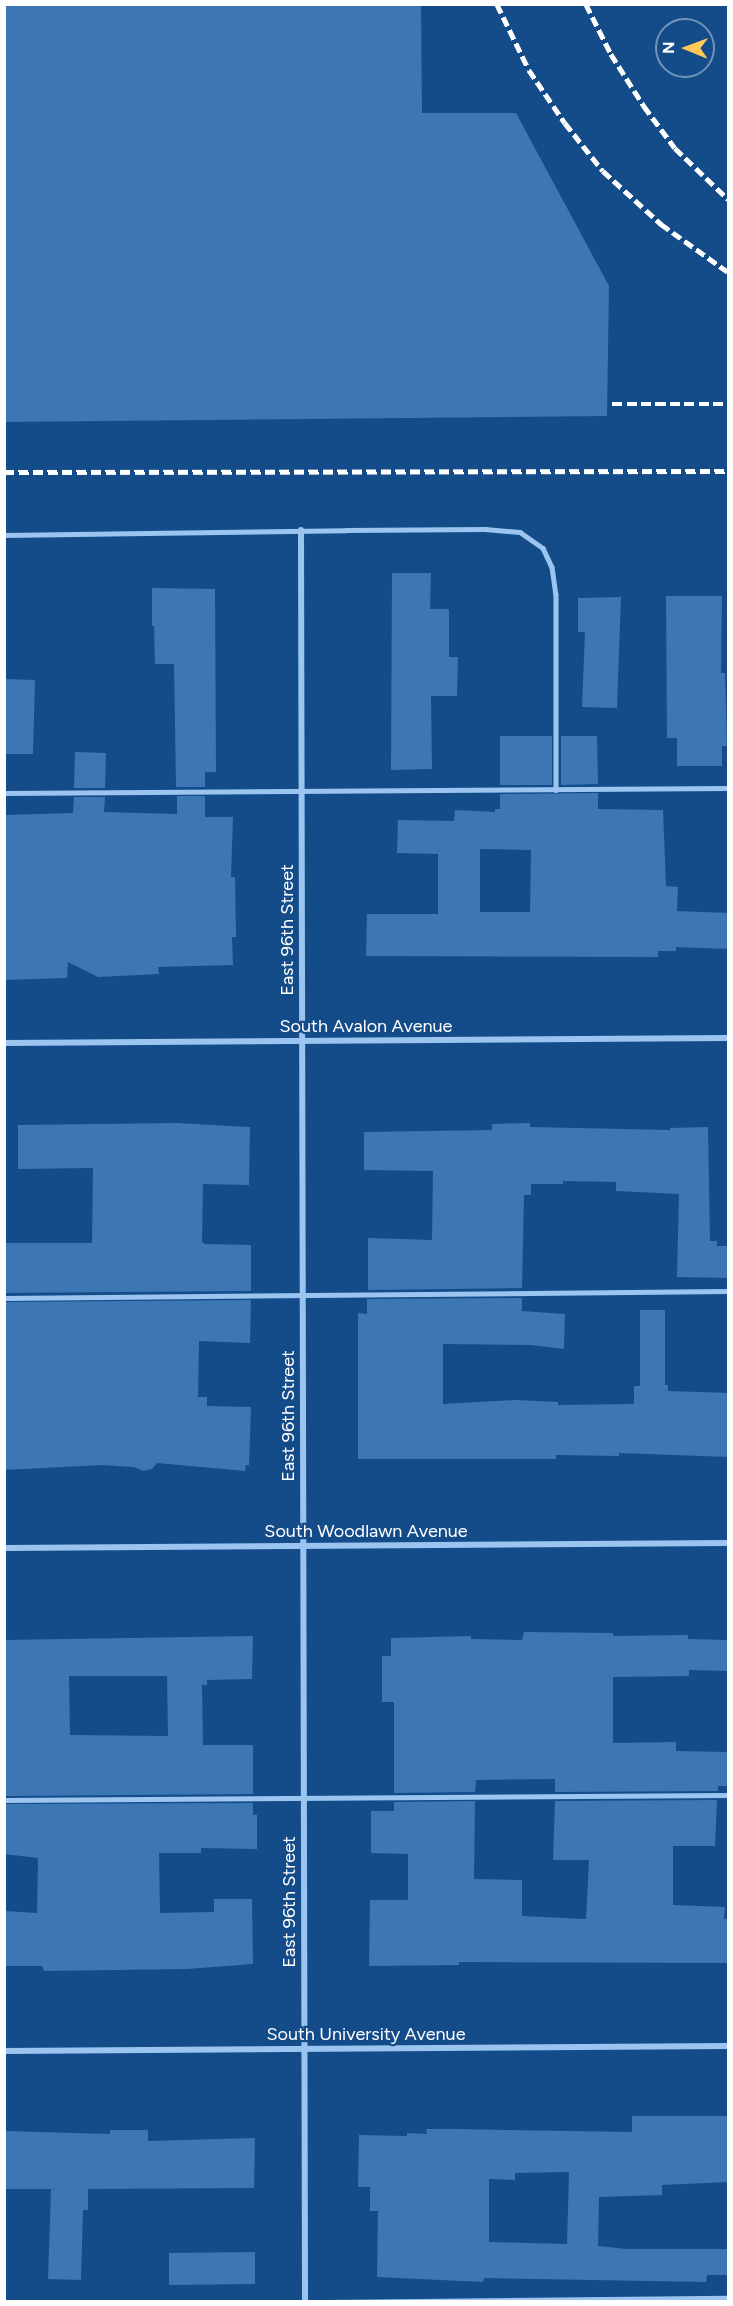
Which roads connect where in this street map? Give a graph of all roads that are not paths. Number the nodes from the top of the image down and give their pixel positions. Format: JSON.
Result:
{"nodes":[{"id":1,"x":301,"y":530,"type":"junction"},
{"id":2,"x":4,"y":535,"type":"edge"},
{"id":3,"x":729,"y":789,"type":"edge"},
{"id":4,"x":556,"y":790,"type":"junction"},
{"id":5,"x":302,"y":792,"type":"junction"},
{"id":6,"x":4,"y":793,"type":"edge"},
{"id":7,"x":729,"y":1038,"type":"edge"},
{"id":8,"x":302,"y":1041,"type":"junction"},
{"id":9,"x":4,"y":1043,"type":"edge"},
{"id":10,"x":729,"y":1292,"type":"edge"},
{"id":11,"x":303,"y":1295,"type":"junction"},
{"id":12,"x":4,"y":1298,"type":"edge"},
{"id":13,"x":729,"y":1543,"type":"edge"},
{"id":14,"x":303,"y":1546,"type":"junction"},
{"id":15,"x":4,"y":1548,"type":"edge"},
{"id":16,"x":729,"y":1796,"type":"edge"},
{"id":17,"x":304,"y":1798,"type":"junction"},
{"id":18,"x":4,"y":1800,"type":"edge"},
{"id":19,"x":729,"y":2046,"type":"edge"},
{"id":20,"x":304,"y":2049,"type":"junction"},
{"id":21,"x":4,"y":2051,"type":"edge"},
{"id":22,"x":729,"y":2298,"type":"edge"},
{"id":23,"x":305,"y":2301,"type":"edge"},
{"id":24,"x":326,"y":2301,"type":"edge"}],
"edges":[{"from":1,"to":2,"type":"lane"},
{"from":1,"to":4,"type":"lane"},
{"from":1,"to":5,"type":"street","name":"East 96th Street"},
{"from":3,"to":4,"type":"lane"},
{"from":4,"to":5,"type":"lane"},
{"from":5,"to":6,"type":"lane"},
{"from":5,"to":8,"type":"street","name":"East 96th Street"},
{"from":7,"to":8,"type":"street","name":"South Avalon Avenue"},
{"from":8,"to":9,"type":"street","name":"South Avalon Avenue"},
{"from":8,"to":11,"type":"street","name":"East 96th Street"},
{"from":10,"to":11,"type":"lane"},
{"from":11,"to":12,"type":"lane"},
{"from":11,"to":14,"type":"street","name":"East 96th Street"},
{"from":13,"to":14,"type":"street","name":"South Woodlawn Avenue"},
{"from":14,"to":15,"type":"street","name":"South Woodlawn Avenue"},
{"from":14,"to":17,"type":"street","name":"East 96th Street"},
{"from":16,"to":17,"type":"lane"},
{"from":17,"to":18,"type":"lane"},
{"from":17,"to":20,"type":"street","name":"East 96th Street"},
{"from":19,"to":20,"type":"street","name":"South University Avenue"},
{"from":20,"to":21,"type":"street","name":"South University Avenue"},
{"from":20,"to":23,"type":"street","name":"East 96th Street"},
{"from":22,"to":24,"type":"lane"}]}
